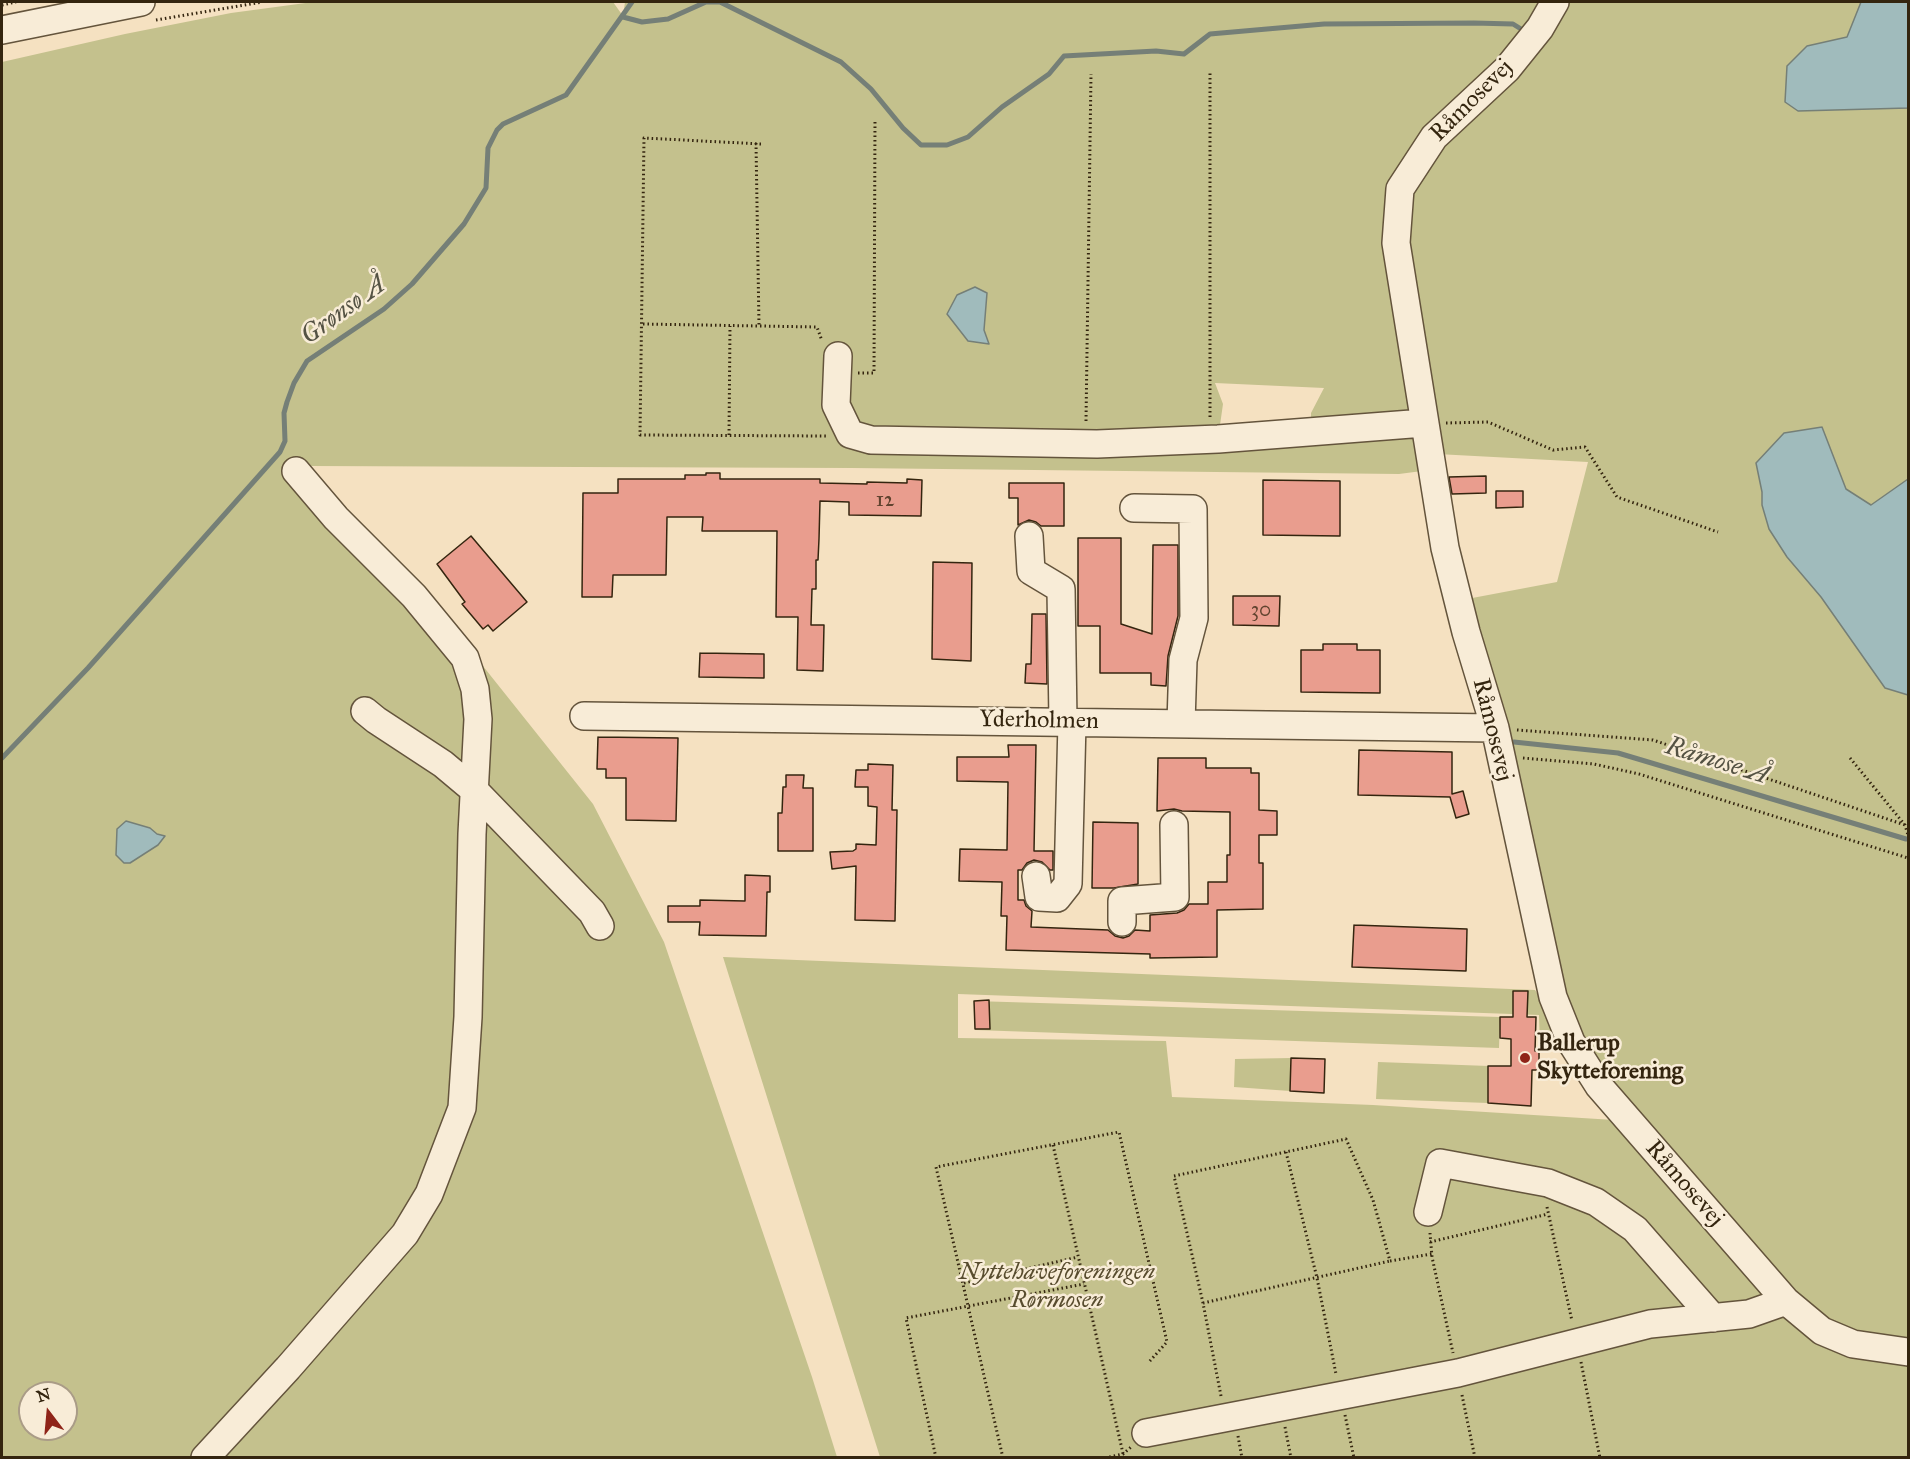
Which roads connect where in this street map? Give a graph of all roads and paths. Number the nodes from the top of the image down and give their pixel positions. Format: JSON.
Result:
{"nodes":[{"id":1,"x":16,"y":2,"type":"edge"},
{"id":2,"x":141,"y":2,"type":"edge"},
{"id":3,"x":1555,"y":2,"type":"edge"},
{"id":4,"x":2,"y":5,"type":"edge"},
{"id":5,"x":2,"y":30,"type":"edge"},
{"id":6,"x":1210,"y":72,"type":"dead end"},
{"id":7,"x":1091,"y":74,"type":"dead end"},
{"id":8,"x":875,"y":120,"type":"dead end"},
{"id":9,"x":756,"y":143,"type":"junction"},
{"id":10,"x":761,"y":144,"type":"dead end"},
{"id":11,"x":643,"y":324,"type":"junction"},
{"id":12,"x":730,"y":326,"type":"junction"},
{"id":13,"x":759,"y":326,"type":"junction"},
{"id":14,"x":838,"y":365,"type":"junction"},
{"id":15,"x":841,"y":416,"type":"junction"},
{"id":16,"x":1424,"y":423,"type":"junction"},
{"id":17,"x":729,"y":435,"type":"junction"},
{"id":18,"x":1210,"y":440,"type":"junction"},
{"id":19,"x":1086,"y":444,"type":"junction"},
{"id":20,"x":296,"y":471,"type":"dead end"},
{"id":21,"x":1134,"y":508,"type":"dead end"},
{"id":22,"x":1718,"y":532,"type":"dead end"},
{"id":23,"x":1029,"y":536,"type":"dead end"},
{"id":24,"x":365,"y":711,"type":"dead end"},
{"id":25,"x":584,"y":716,"type":"dead end"},
{"id":26,"x":1067,"y":721,"type":"junction"},
{"id":27,"x":1181,"y":723,"type":"junction"},
{"id":28,"x":1495,"y":728,"type":"junction"},
{"id":29,"x":1516,"y":757,"type":"dead end"},
{"id":30,"x":1850,"y":758,"type":"dead end"},
{"id":31,"x":474,"y":790,"type":"junction"},
{"id":32,"x":1174,"y":825,"type":"dead end"},
{"id":33,"x":1905,"y":825,"type":"junction"},
{"id":34,"x":1908,"y":836,"type":"edge"},
{"id":35,"x":1908,"y":858,"type":"edge"},
{"id":36,"x":1036,"y":876,"type":"dead end"},
{"id":37,"x":1122,"y":922,"type":"dead end"},
{"id":38,"x":600,"y":926,"type":"dead end"},
{"id":39,"x":1053,"y":1145,"type":"junction"},
{"id":40,"x":1287,"y":1152,"type":"junction"},
{"id":41,"x":1428,"y":1212,"type":"joint"},
{"id":42,"x":1549,"y":1214,"type":"dead end"},
{"id":43,"x":1430,"y":1242,"type":"junction"},
{"id":44,"x":1432,"y":1254,"type":"junction"},
{"id":45,"x":1077,"y":1257,"type":"junction"},
{"id":46,"x":1390,"y":1261,"type":"junction"},
{"id":47,"x":1317,"y":1278,"type":"junction"},
{"id":48,"x":964,"y":1283,"type":"junction"},
{"id":49,"x":1084,"y":1284,"type":"junction"},
{"id":50,"x":1786,"y":1301,"type":"junction"},
{"id":51,"x":1203,"y":1303,"type":"junction"},
{"id":52,"x":969,"y":1305,"type":"junction"},
{"id":53,"x":1713,"y":1318,"type":"junction"},
{"id":54,"x":1908,"y":1352,"type":"edge"},
{"id":55,"x":1149,"y":1362,"type":"dead end"},
{"id":56,"x":1458,"y":1373,"type":"junction"},
{"id":57,"x":1341,"y":1395,"type":"junction"},
{"id":58,"x":1281,"y":1407,"type":"junction"},
{"id":59,"x":1226,"y":1418,"type":"junction"},
{"id":60,"x":1146,"y":1433,"type":"joint"},
{"id":61,"x":224,"y":1448,"type":"edge"},
{"id":62,"x":1124,"y":1456,"type":"edge"},
{"id":63,"x":205,"y":1458,"type":"edge"},
{"id":64,"x":936,"y":1458,"type":"edge"},
{"id":65,"x":1003,"y":1458,"type":"edge"},
{"id":66,"x":1106,"y":1458,"type":"edge"},
{"id":67,"x":1291,"y":1458,"type":"edge"},
{"id":68,"x":1354,"y":1458,"type":"edge"},
{"id":69,"x":1475,"y":1458,"type":"edge"}],
"edges":[{"from":1,"to":4,"type":"path"},
{"from":2,"to":5,"type":"street"},
{"from":3,"to":16,"type":"street","name":"Råmosevej"},
{"from":6,"to":18,"type":"path"},
{"from":7,"to":19,"type":"path"},
{"from":8,"to":14,"type":"path"},
{"from":9,"to":10,"type":"path"},
{"from":9,"to":11,"type":"path"},
{"from":9,"to":13,"type":"path"},
{"from":11,"to":12,"type":"path"},
{"from":11,"to":17,"type":"path"},
{"from":12,"to":13,"type":"path"},
{"from":12,"to":17,"type":"path"},
{"from":13,"to":14,"type":"path"},
{"from":14,"to":15,"type":"street"},
{"from":15,"to":17,"type":"path"},
{"from":15,"to":19,"type":"street"},
{"from":16,"to":18,"type":"street"},
{"from":16,"to":22,"type":"path"},
{"from":16,"to":28,"type":"street","name":"Råmosevej"},
{"from":18,"to":19,"type":"street"},
{"from":20,"to":31,"type":"street"},
{"from":21,"to":27,"type":"street"},
{"from":23,"to":26,"type":"street"},
{"from":24,"to":31,"type":"street"},
{"from":25,"to":26,"type":"street","name":"Yderholmen"},
{"from":26,"to":27,"type":"street","name":"Yderholmen"},
{"from":26,"to":36,"type":"street"},
{"from":27,"to":28,"type":"street","name":"Yderholmen"},
{"from":28,"to":33,"type":"path"},
{"from":28,"to":50,"type":"street","name":"Råmosevej"},
{"from":29,"to":35,"type":"path"},
{"from":30,"to":33,"type":"path"},
{"from":31,"to":38,"type":"street"},
{"from":31,"to":61,"type":"street"},
{"from":32,"to":37,"type":"street"},
{"from":33,"to":34,"type":"path"},
{"from":39,"to":45,"type":"path"},
{"from":39,"to":48,"type":"path"},
{"from":39,"to":55,"type":"path"},
{"from":40,"to":46,"type":"path"},
{"from":40,"to":47,"type":"path"},
{"from":40,"to":51,"type":"path"},
{"from":41,"to":43,"type":"path"},
{"from":41,"to":53,"type":"street"},
{"from":42,"to":43,"type":"path"},
{"from":43,"to":44,"type":"path"},
{"from":44,"to":46,"type":"path"},
{"from":44,"to":56,"type":"path"},
{"from":45,"to":48,"type":"path"},
{"from":45,"to":49,"type":"path"},
{"from":46,"to":47,"type":"path"},
{"from":47,"to":51,"type":"path"},
{"from":47,"to":57,"type":"path"},
{"from":48,"to":52,"type":"path"},
{"from":49,"to":52,"type":"path"},
{"from":49,"to":62,"type":"path"},
{"from":50,"to":53,"type":"street"},
{"from":50,"to":54,"type":"street","name":"Råmosevej"},
{"from":51,"to":59,"type":"path"},
{"from":52,"to":64,"type":"path"},
{"from":52,"to":65,"type":"path"},
{"from":53,"to":56,"type":"street"},
{"from":56,"to":57,"type":"street"},
{"from":56,"to":69,"type":"path"},
{"from":57,"to":58,"type":"street"},
{"from":57,"to":68,"type":"path"},
{"from":58,"to":59,"type":"street"},
{"from":58,"to":67,"type":"path"},
{"from":59,"to":60,"type":"street"},
{"from":60,"to":62,"type":"path"},
{"from":61,"to":63,"type":"street"},
{"from":62,"to":66,"type":"path"}]}
